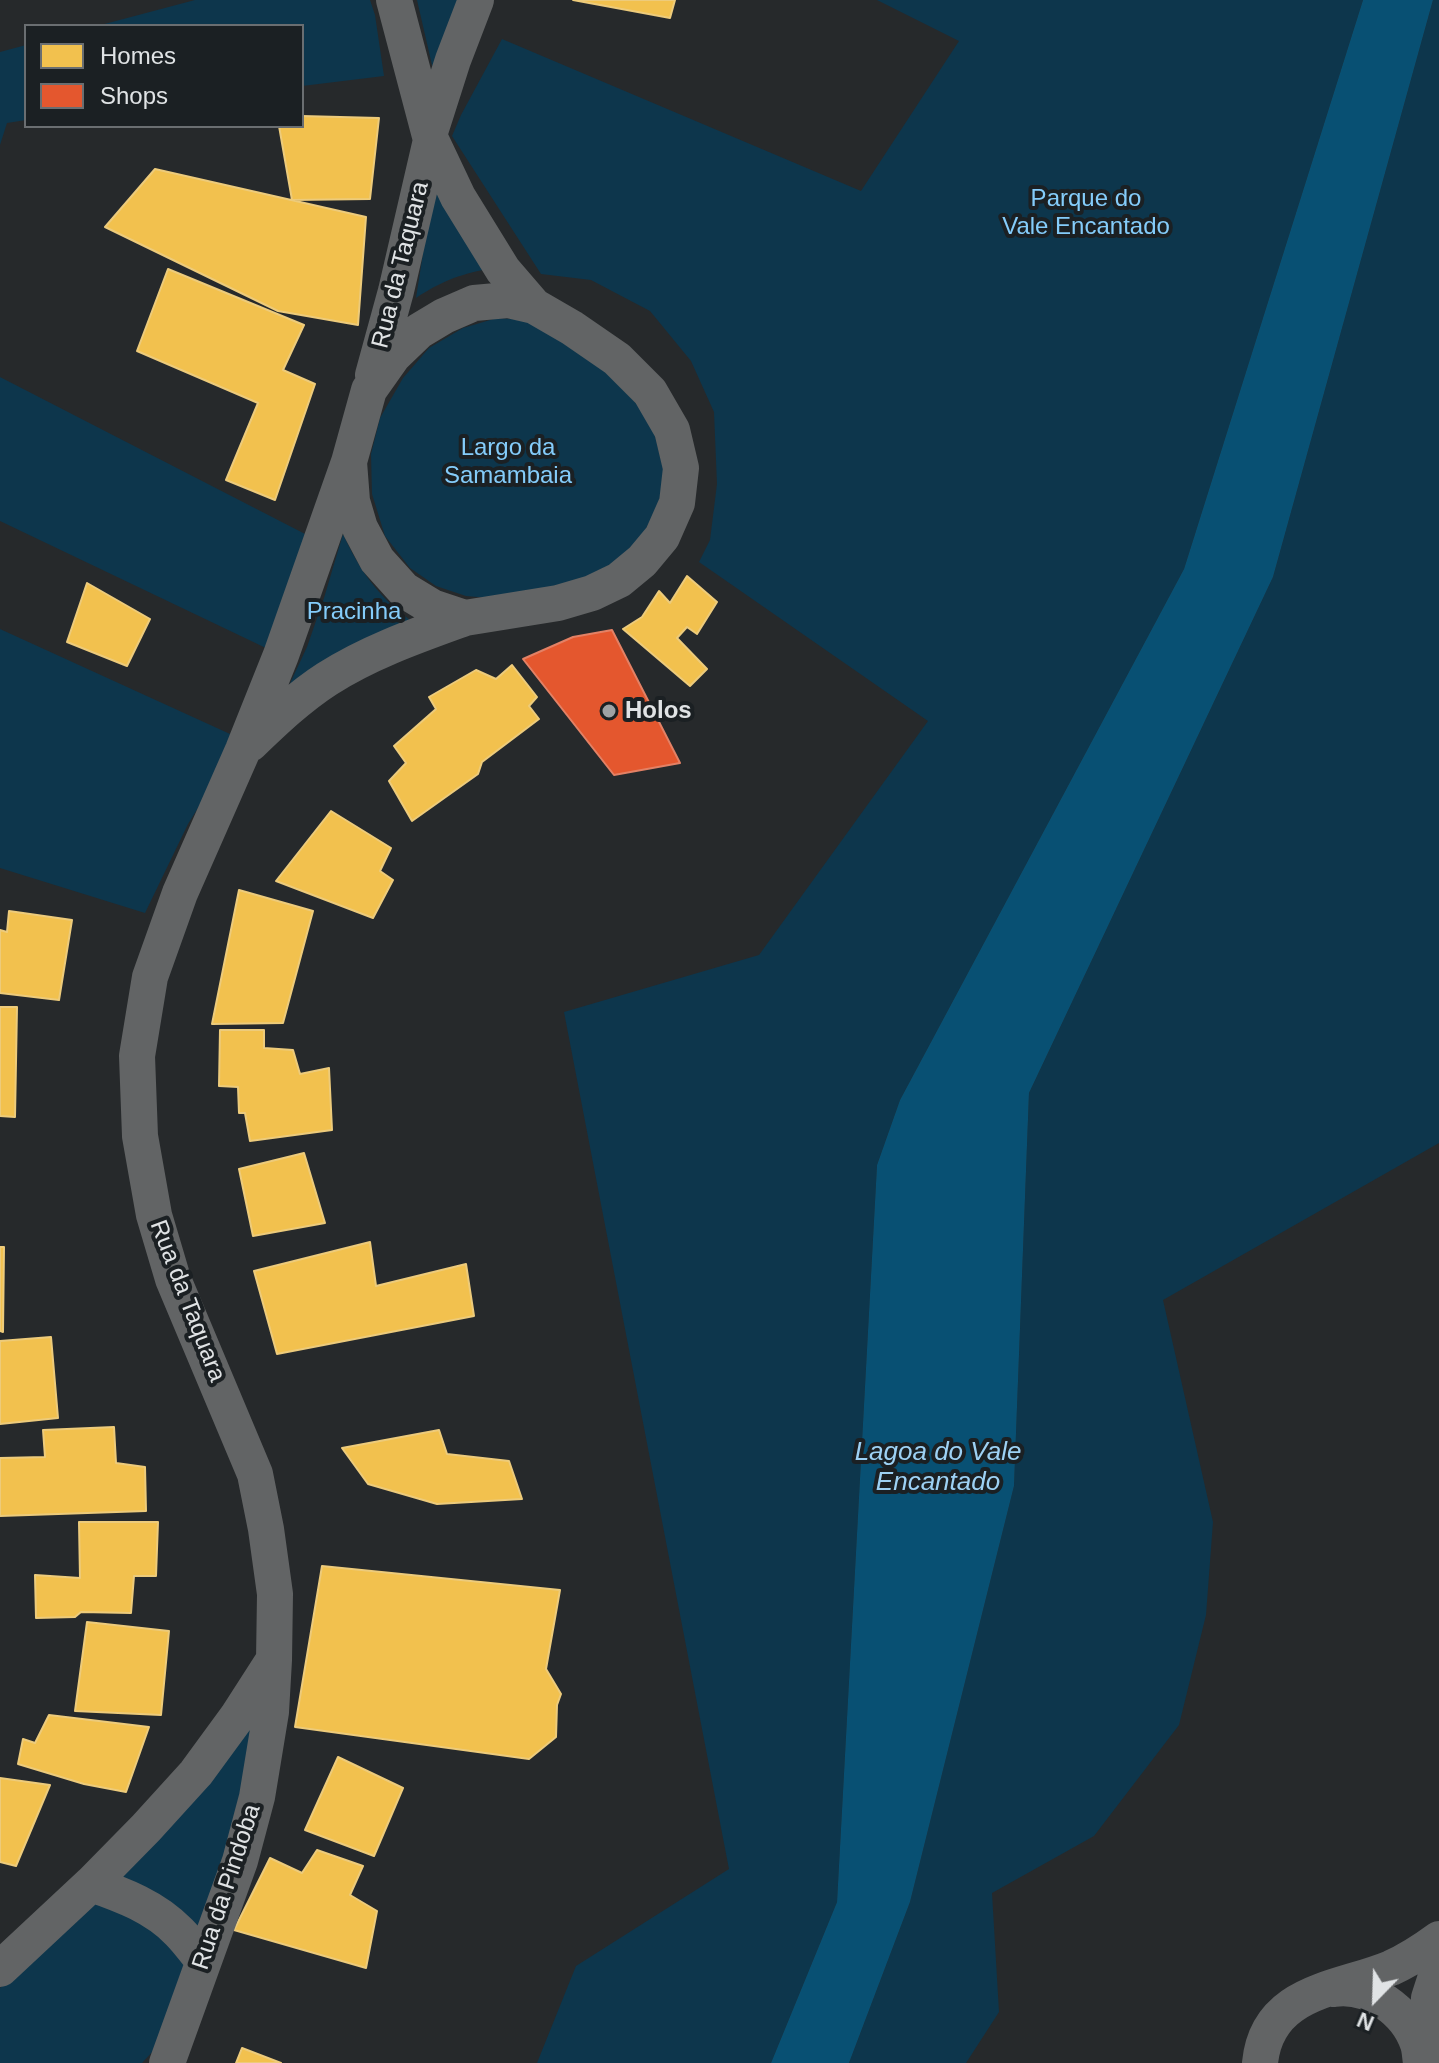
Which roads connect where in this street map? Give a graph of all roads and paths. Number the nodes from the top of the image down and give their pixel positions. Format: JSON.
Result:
{"nodes":[{"id":1,"x":394,"y":0,"type":"edge"},
{"id":2,"x":476,"y":0,"type":"edge"},
{"id":3,"x":431,"y":136,"type":"junction"},
{"id":4,"x":534,"y":306,"type":"junction"},
{"id":5,"x":369,"y":390,"type":"junction"},
{"id":6,"x":349,"y":462,"type":"junction"},
{"id":7,"x":465,"y":618,"type":"junction"},
{"id":8,"x":243,"y":750,"type":"junction"},
{"id":9,"x":274,"y":1660,"type":"junction"},
{"id":10,"x":91,"y":1884,"type":"junction"},
{"id":11,"x":1439,"y":1939,"type":"edge"},
{"id":12,"x":203,"y":1961,"type":"junction"},
{"id":13,"x":1439,"y":1967,"type":"edge"},
{"id":14,"x":0,"y":1969,"type":"edge"},
{"id":15,"x":1317,"y":1992,"type":"junction"},
{"id":16,"x":167,"y":2063,"type":"edge"},
{"id":17,"x":1260,"y":2063,"type":"edge"},
{"id":18,"x":1422,"y":2063,"type":"edge"}],
"edges":[{"from":1,"to":3,"type":"street","name":"Rua da Taquara"},
{"from":2,"to":3,"type":"street","name":"Rua da Taquara"},
{"from":3,"to":4,"type":"street","name":"Rua da Taquara"},
{"from":3,"to":5,"type":"street","name":"Rua da Taquara"},
{"from":4,"to":5,"type":"street"},
{"from":4,"to":7,"type":"street"},
{"from":5,"to":6,"type":"street","name":"Rua da Taquara"},
{"from":6,"to":7,"type":"street"},
{"from":6,"to":8,"type":"street","name":"Rua da Taquara"},
{"from":7,"to":8,"type":"street"},
{"from":8,"to":9,"type":"street","name":"Rua da Taquara"},
{"from":9,"to":10,"type":"street"},
{"from":9,"to":12,"type":"street","name":"Rua da Pindoba"},
{"from":10,"to":12,"type":"street"},
{"from":10,"to":14,"type":"street"},
{"from":11,"to":15,"type":"street"},
{"from":12,"to":16,"type":"street","name":"Rua da Pindoba"},
{"from":13,"to":18,"type":"street"},
{"from":15,"to":17,"type":"street"},
{"from":15,"to":18,"type":"street"}]}
